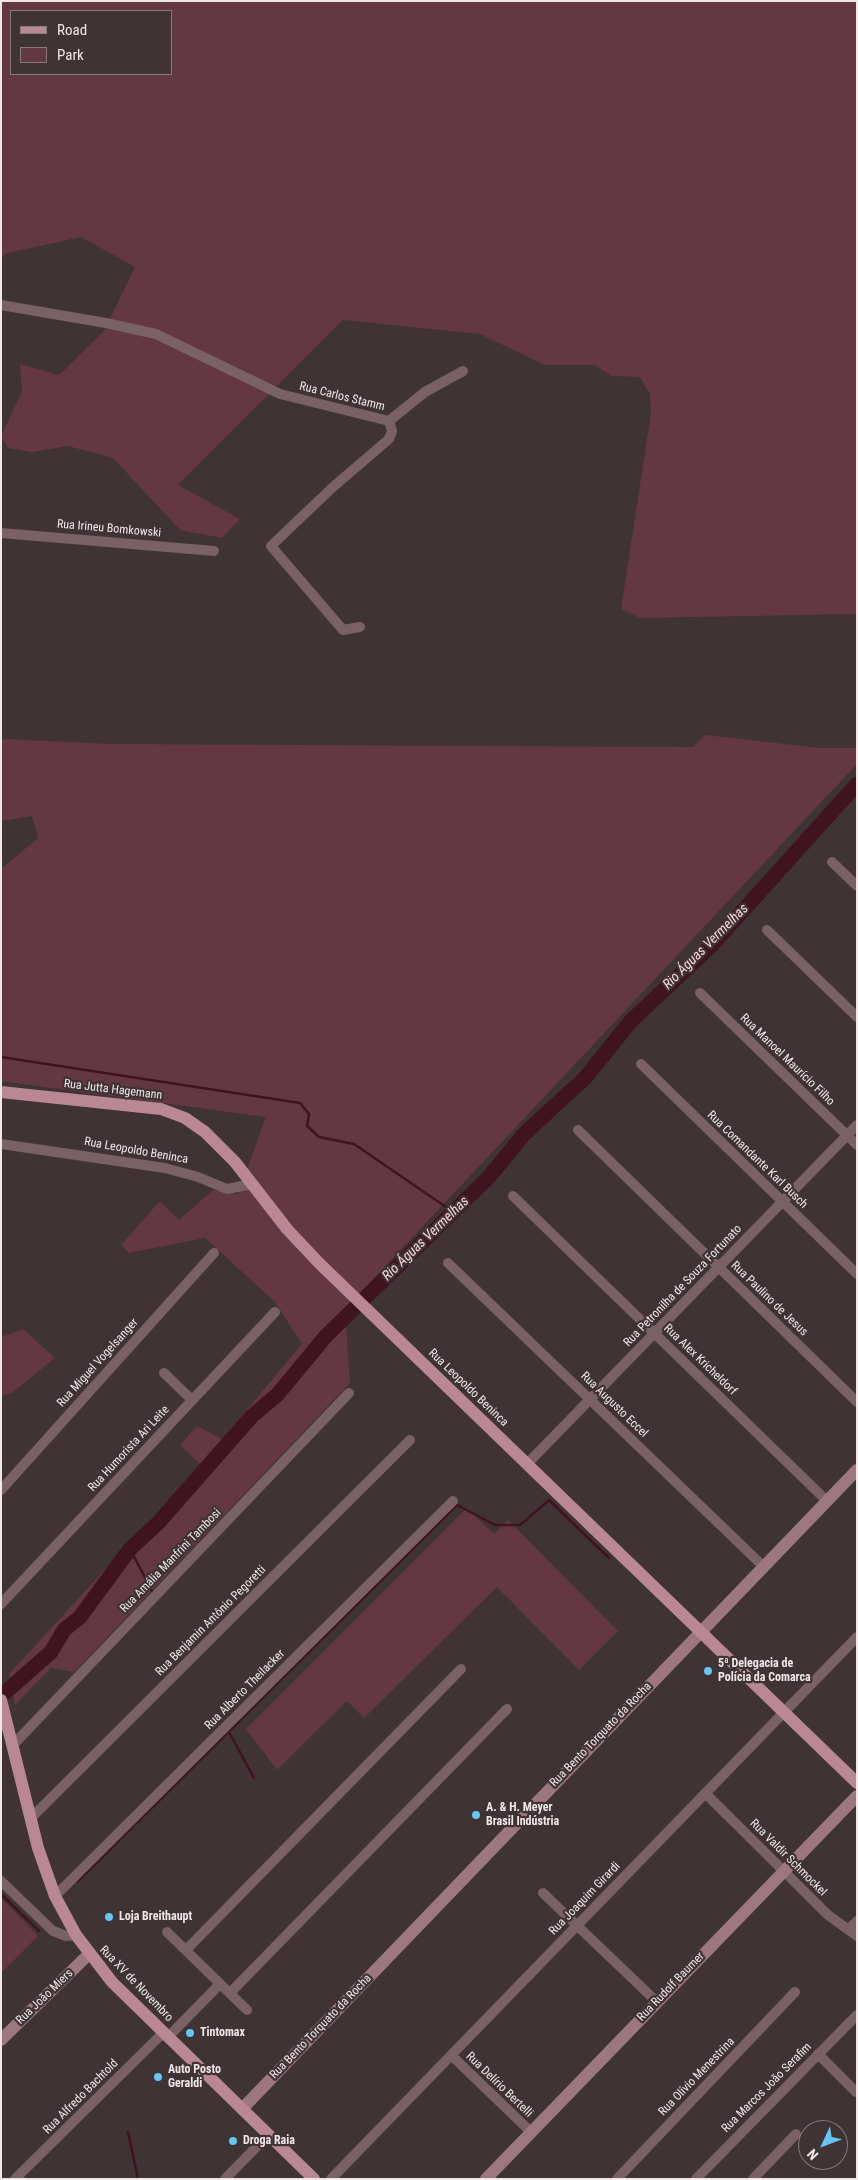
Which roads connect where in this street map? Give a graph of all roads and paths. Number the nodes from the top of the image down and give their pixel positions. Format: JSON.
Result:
{"nodes":[{"id":1,"x":1,"y":305,"type":"edge"},
{"id":2,"x":463,"y":371,"type":"dead end"},
{"id":3,"x":389,"y":421,"type":"junction"},
{"id":4,"x":1,"y":533,"type":"edge"},
{"id":5,"x":214,"y":551,"type":"dead end"},
{"id":6,"x":360,"y":627,"type":"dead end"},
{"id":7,"x":832,"y":862,"type":"dead end"},
{"id":8,"x":857,"y":886,"type":"edge"},
{"id":9,"x":767,"y":930,"type":"dead end"},
{"id":10,"x":700,"y":993,"type":"dead end"},
{"id":11,"x":857,"y":1017,"type":"edge"},
{"id":12,"x":641,"y":1064,"type":"dead end"},
{"id":13,"x":1,"y":1092,"type":"edge"},
{"id":14,"x":857,"y":1125,"type":"edge"},
{"id":15,"x":578,"y":1130,"type":"dead end"},
{"id":16,"x":847,"y":1135,"type":"junction"},
{"id":17,"x":1,"y":1144,"type":"edge"},
{"id":18,"x":857,"y":1145,"type":"edge"},
{"id":19,"x":252,"y":1184,"type":"junction"},
{"id":20,"x":513,"y":1196,"type":"dead end"},
{"id":21,"x":782,"y":1202,"type":"junction"},
{"id":22,"x":214,"y":1253,"type":"dead end"},
{"id":23,"x":448,"y":1263,"type":"dead end"},
{"id":24,"x":719,"y":1267,"type":"junction"},
{"id":25,"x":857,"y":1274,"type":"edge"},
{"id":26,"x":274,"y":1312,"type":"dead end"},
{"id":27,"x":654,"y":1333,"type":"junction"},
{"id":28,"x":164,"y":1373,"type":"dead end"},
{"id":29,"x":348,"y":1393,"type":"dead end"},
{"id":30,"x":590,"y":1399,"type":"junction"},
{"id":31,"x":192,"y":1400,"type":"junction"},
{"id":32,"x":857,"y":1402,"type":"edge"},
{"id":33,"x":410,"y":1440,"type":"dead end"},
{"id":34,"x":527,"y":1464,"type":"junction"},
{"id":35,"x":857,"y":1470,"type":"edge"},
{"id":36,"x":1,"y":1490,"type":"edge"},
{"id":37,"x":453,"y":1501,"type":"dead end"},
{"id":38,"x":827,"y":1501,"type":"junction"},
{"id":39,"x":763,"y":1566,"type":"junction"},
{"id":40,"x":1,"y":1604,"type":"edge"},
{"id":41,"x":700,"y":1630,"type":"junction"},
{"id":42,"x":857,"y":1638,"type":"edge"},
{"id":43,"x":461,"y":1669,"type":"dead end"},
{"id":44,"x":2,"y":1705,"type":"edge"},
{"id":45,"x":507,"y":1709,"type":"dead end"},
{"id":46,"x":784,"y":1712,"type":"junction"},
{"id":47,"x":12,"y":1746,"type":"junction"},
{"id":48,"x":857,"y":1783,"type":"edge"},
{"id":49,"x":706,"y":1793,"type":"junction"},
{"id":50,"x":857,"y":1796,"type":"edge"},
{"id":51,"x":30,"y":1819,"type":"junction"},
{"id":52,"x":783,"y":1872,"type":"junction"},
{"id":53,"x":1,"y":1881,"type":"edge"},
{"id":54,"x":543,"y":1893,"type":"dead end"},
{"id":55,"x":55,"y":1896,"type":"junction"},
{"id":56,"x":857,"y":1921,"type":"edge"},
{"id":57,"x":577,"y":1925,"type":"junction"},
{"id":58,"x":849,"y":1929,"type":"junction"},
{"id":59,"x":167,"y":1932,"type":"dead end"},
{"id":60,"x":76,"y":1935,"type":"junction"},
{"id":61,"x":857,"y":1936,"type":"edge"},
{"id":62,"x":186,"y":1950,"type":"junction"},
{"id":63,"x":88,"y":1954,"type":"junction"},
{"id":64,"x":220,"y":1984,"type":"junction"},
{"id":65,"x":795,"y":1992,"type":"dead end"},
{"id":66,"x":230,"y":1993,"type":"junction"},
{"id":67,"x":657,"y":2002,"type":"junction"},
{"id":68,"x":247,"y":2010,"type":"dead end"},
{"id":69,"x":857,"y":2015,"type":"edge"},
{"id":70,"x":166,"y":2035,"type":"junction"},
{"id":71,"x":1,"y":2040,"type":"edge"},
{"id":72,"x":818,"y":2054,"type":"junction"},
{"id":73,"x":451,"y":2055,"type":"junction"},
{"id":74,"x":856,"y":2092,"type":"edge"},
{"id":75,"x":242,"y":2109,"type":"junction"},
{"id":76,"x":531,"y":2132,"type":"junction"},
{"id":77,"x":269,"y":2134,"type":"junction"},
{"id":78,"x":796,"y":2134,"type":"dead end"},
{"id":79,"x":15,"y":2179,"type":"edge"},
{"id":80,"x":225,"y":2179,"type":"edge"},
{"id":81,"x":314,"y":2179,"type":"edge"},
{"id":82,"x":331,"y":2179,"type":"edge"},
{"id":83,"x":486,"y":2179,"type":"edge"},
{"id":84,"x":618,"y":2179,"type":"edge"},
{"id":85,"x":696,"y":2179,"type":"edge"},
{"id":86,"x":753,"y":2179,"type":"edge"}],
"edges":[{"from":1,"to":3,"type":"street","name":"Rua Carlos Stamm"},
{"from":2,"to":3,"type":"street"},
{"from":3,"to":6,"type":"street","name":"Rua Carlos Stamm"},
{"from":4,"to":5,"type":"street","name":"Rua Irineu Bomkowski"},
{"from":7,"to":8,"type":"street"},
{"from":9,"to":11,"type":"street"},
{"from":10,"to":16,"type":"street","name":"Rua Manoel Maurício Filho"},
{"from":12,"to":21,"type":"street","name":"Rua Comandante Karl Busch"},
{"from":13,"to":19,"type":"main road","name":"Rua Jutta Hagemann"},
{"from":14,"to":16,"type":"street","name":"Rua Petronilha de Souza Fortunato"},
{"from":15,"to":24,"type":"street","name":"Rua Paulino de Jesus"},
{"from":16,"to":18,"type":"street","name":"Rua Manoel Maurício Filho"},
{"from":16,"to":21,"type":"street","name":"Rua Petronilha de Souza Fortunato"},
{"from":17,"to":19,"type":"street","name":"Rua Leopoldo Beninca"},
{"from":19,"to":34,"type":"main road","name":"Rua Leopoldo Beninca"},
{"from":20,"to":27,"type":"street","name":"Rua Alex Kricheldorf"},
{"from":21,"to":24,"type":"street","name":"Rua Petronilha de Souza Fortunato"},
{"from":21,"to":25,"type":"street","name":"Rua Comandante Karl Busch"},
{"from":22,"to":36,"type":"street","name":"Rua Miguel Vogelsanger"},
{"from":23,"to":30,"type":"street","name":"Rua Augusto Eccel"},
{"from":24,"to":27,"type":"street","name":"Rua Petronilha de Souza Fortunato"},
{"from":24,"to":32,"type":"street","name":"Rua Paulino de Jesus"},
{"from":26,"to":31,"type":"street","name":"Rua Humorista Ari Leite"},
{"from":27,"to":30,"type":"street","name":"Rua Petronilha de Souza Fortunato"},
{"from":27,"to":38,"type":"street","name":"Rua Alex Kricheldorf"},
{"from":28,"to":31,"type":"street"},
{"from":29,"to":47,"type":"street","name":"Rua Amália Manfrini Tambosi"},
{"from":30,"to":34,"type":"street","name":"Rua Petronilha de Souza Fortunato"},
{"from":30,"to":39,"type":"street","name":"Rua Augusto Eccel"},
{"from":31,"to":40,"type":"street","name":"Rua Humorista Ari Leite"},
{"from":33,"to":51,"type":"street","name":"Rua Benjamin Antônio Pegoretti"},
{"from":34,"to":41,"type":"main road","name":"Rua Leopoldo Beninca"},
{"from":35,"to":38,"type":"street","name":"Rua Bento Torquato da Rocha"},
{"from":37,"to":55,"type":"street","name":"Rua Alberto Theilacker"},
{"from":38,"to":39,"type":"street","name":"Rua Bento Torquato da Rocha"},
{"from":39,"to":41,"type":"street","name":"Rua Bento Torquato da Rocha"},
{"from":41,"to":46,"type":"main road","name":"Rua Leopoldo Beninca"},
{"from":41,"to":75,"type":"street","name":"Rua Bento Torquato da Rocha"},
{"from":42,"to":46,"type":"street","name":"Rua Joaquim Girardi"},
{"from":43,"to":62,"type":"street"},
{"from":44,"to":47,"type":"main road","name":"Rua XV de Novembro"},
{"from":45,"to":66,"type":"street"},
{"from":46,"to":48,"type":"main road","name":"Rua Leopoldo Beninca"},
{"from":46,"to":49,"type":"street","name":"Rua Joaquim Girardi"},
{"from":47,"to":51,"type":"main road","name":"Rua XV de Novembro"},
{"from":49,"to":52,"type":"street","name":"Rua Valdir Schmockel"},
{"from":49,"to":57,"type":"street","name":"Rua Joaquim Girardi"},
{"from":50,"to":52,"type":"street","name":"Rua Rudolf Baumer"},
{"from":51,"to":55,"type":"main road","name":"Rua XV de Novembro"},
{"from":52,"to":58,"type":"street","name":"Rua Valdir Schmockel"},
{"from":52,"to":67,"type":"street","name":"Rua Rudolf Baumer"},
{"from":53,"to":60,"type":"street"},
{"from":54,"to":57,"type":"street"},
{"from":55,"to":60,"type":"main road","name":"Rua XV de Novembro"},
{"from":56,"to":58,"type":"street"},
{"from":57,"to":67,"type":"street"},
{"from":57,"to":73,"type":"street","name":"Rua Joaquim Girardi"},
{"from":58,"to":61,"type":"street","name":"Rua Valdir Schmockel"},
{"from":59,"to":62,"type":"street"},
{"from":60,"to":63,"type":"main road","name":"Rua XV de Novembro"},
{"from":62,"to":64,"type":"street"},
{"from":63,"to":70,"type":"main road","name":"Rua XV de Novembro"},
{"from":63,"to":71,"type":"street","name":"Rua João Miers"},
{"from":64,"to":66,"type":"street"},
{"from":64,"to":70,"type":"street","name":"Rua Alfredo Bachtold"},
{"from":65,"to":84,"type":"street","name":"Rua Olívio Menestrina"},
{"from":66,"to":68,"type":"street"},
{"from":67,"to":76,"type":"street","name":"Rua Rudolf Baumer"},
{"from":69,"to":72,"type":"street","name":"Rua Marcos João Serafim"},
{"from":70,"to":75,"type":"main road","name":"Rua XV de Novembro"},
{"from":70,"to":79,"type":"street","name":"Rua Alfredo Bachtold"},
{"from":72,"to":74,"type":"street"},
{"from":72,"to":85,"type":"street","name":"Rua Marcos João Serafim"},
{"from":73,"to":76,"type":"street","name":"Rua Delírio Bertelli"},
{"from":73,"to":82,"type":"street","name":"Rua Joaquim Girardi"},
{"from":75,"to":77,"type":"main road","name":"Rua XV de Novembro"},
{"from":76,"to":83,"type":"street","name":"Rua Rudolf Baumer"},
{"from":77,"to":80,"type":"street"},
{"from":77,"to":81,"type":"main road","name":"Rua XV de Novembro"},
{"from":78,"to":86,"type":"street"}]}
